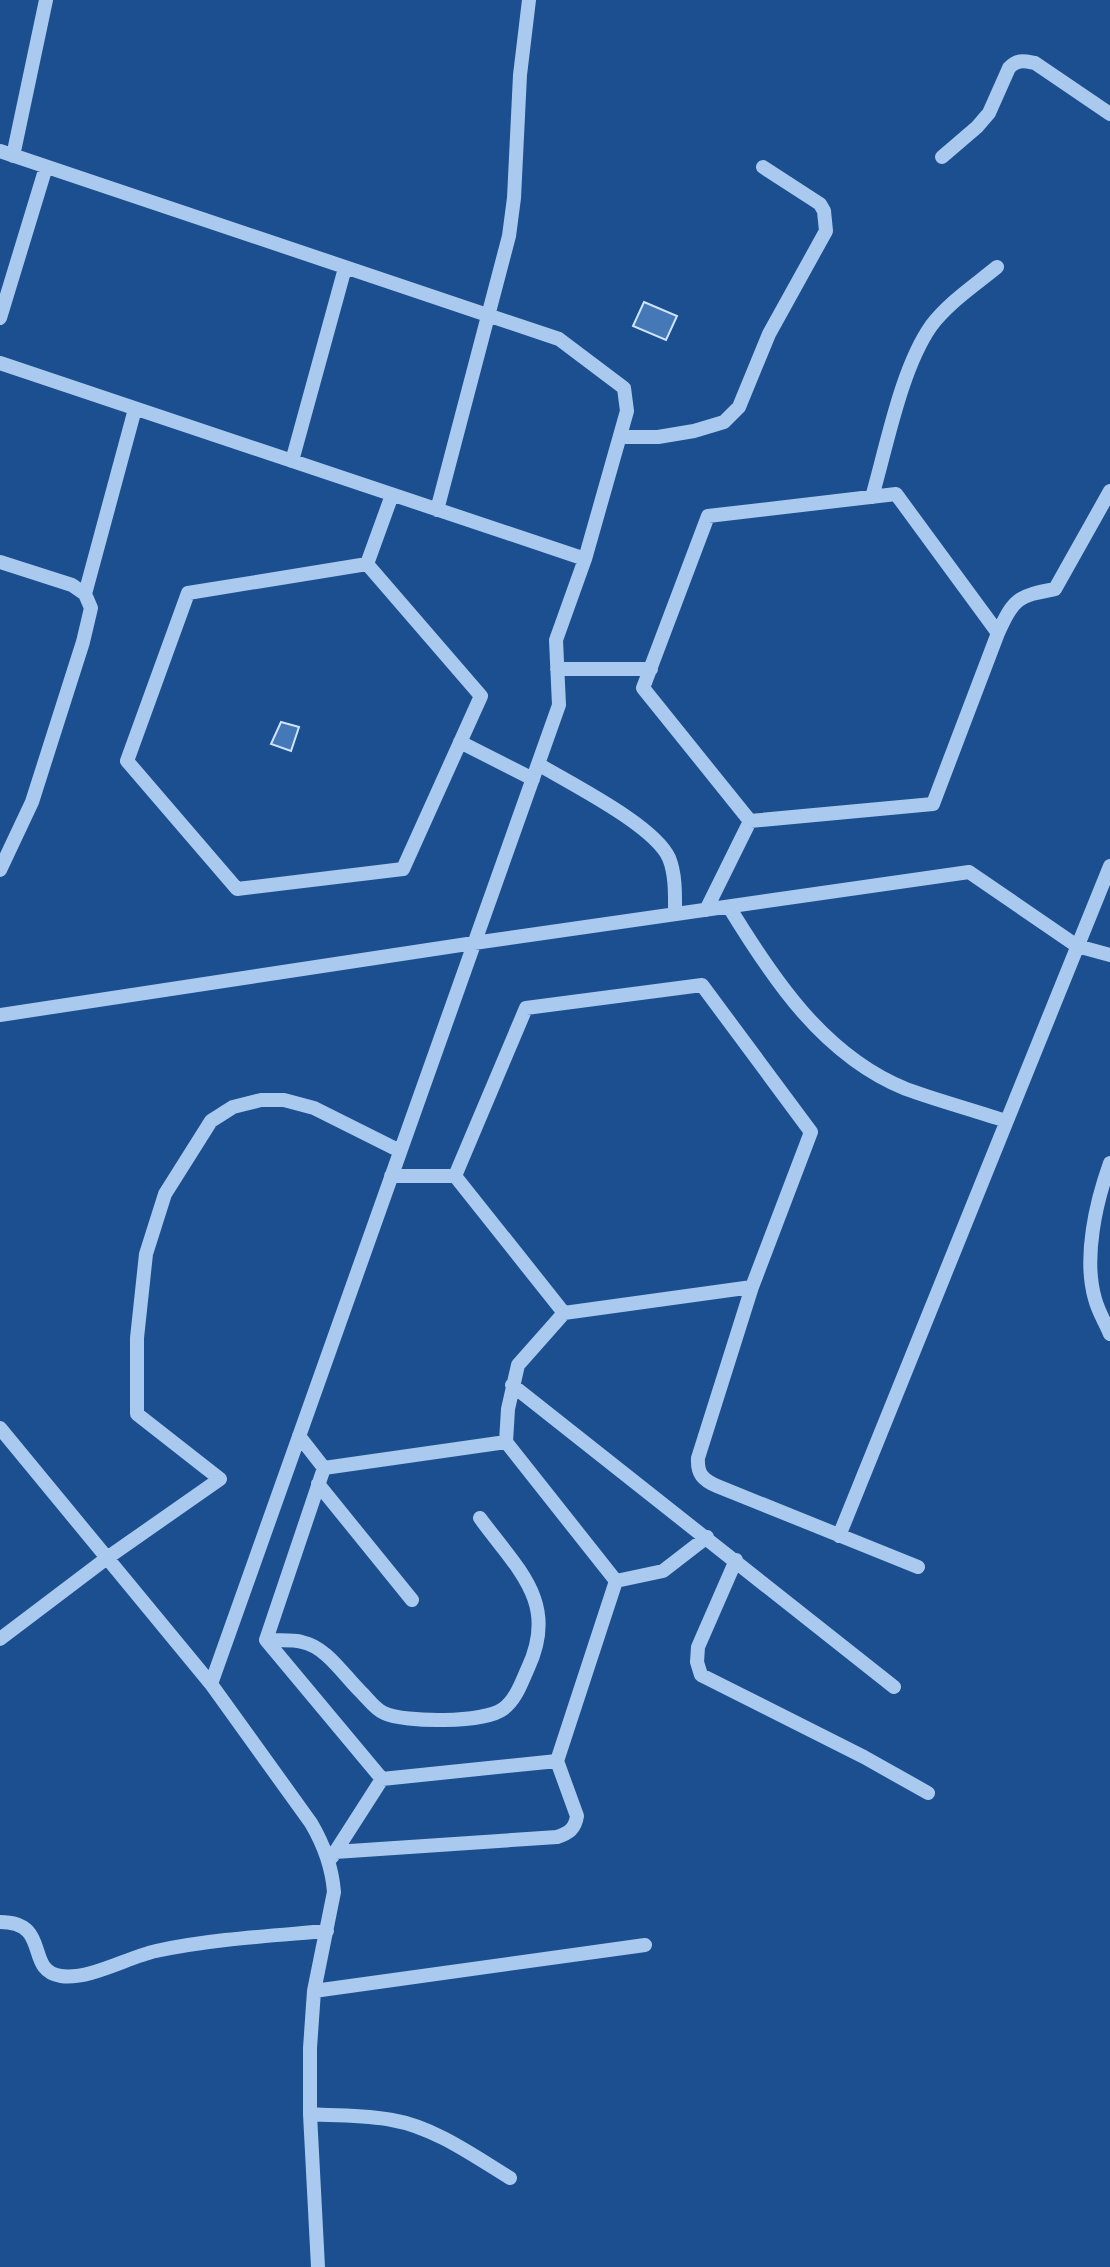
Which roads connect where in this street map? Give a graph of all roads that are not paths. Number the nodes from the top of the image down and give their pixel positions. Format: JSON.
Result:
{"nodes":[{"id":1,"x":46,"y":0,"type":"edge"},
{"id":2,"x":529,"y":0,"type":"edge"},
{"id":3,"x":1110,"y":114,"type":"edge"},
{"id":4,"x":7,"y":154,"type":"edge"},
{"id":5,"x":942,"y":157,"type":"dead end"},
{"id":6,"x":46,"y":167,"type":"junction"},
{"id":7,"x":763,"y":167,"type":"dead end"},
{"id":8,"x":997,"y":267,"type":"dead end"},
{"id":9,"x":345,"y":268,"type":"junction"},
{"id":10,"x":489,"y":316,"type":"junction"},
{"id":11,"x":0,"y":318,"type":"edge"},
{"id":12,"x":0,"y":363,"type":"edge"},
{"id":13,"x":135,"y":409,"type":"junction"},
{"id":14,"x":620,"y":437,"type":"junction"},
{"id":15,"x":292,"y":461,"type":"junction"},
{"id":16,"x":1110,"y":491,"type":"edge"},
{"id":17,"x":392,"y":495,"type":"junction"},
{"id":18,"x":872,"y":497,"type":"junction"},
{"id":19,"x":437,"y":510,"type":"junction"},
{"id":20,"x":585,"y":559,"type":"junction"},
{"id":21,"x":0,"y":562,"type":"edge"},
{"id":22,"x":367,"y":564,"type":"junction"},
{"id":23,"x":85,"y":594,"type":"junction"},
{"id":24,"x":998,"y":633,"type":"junction"},
{"id":25,"x":557,"y":669,"type":"junction"},
{"id":26,"x":651,"y":669,"type":"junction"},
{"id":27,"x":460,"y":742,"type":"junction"},
{"id":28,"x":535,"y":772,"type":"junction"},
{"id":29,"x":750,"y":821,"type":"junction"},
{"id":30,"x":1110,"y":866,"type":"edge"},
{"id":31,"x":0,"y":870,"type":"edge"},
{"id":32,"x":729,"y":907,"type":"junction"},
{"id":33,"x":706,"y":910,"type":"junction"},
{"id":34,"x":675,"y":914,"type":"junction"},
{"id":35,"x":474,"y":943,"type":"junction"},
{"id":36,"x":1077,"y":946,"type":"junction"},
{"id":37,"x":1110,"y":955,"type":"edge"},
{"id":38,"x":0,"y":1015,"type":"edge"},
{"id":39,"x":1006,"y":1121,"type":"junction"},
{"id":40,"x":400,"y":1151,"type":"junction"},
{"id":41,"x":1110,"y":1163,"type":"edge"},
{"id":42,"x":391,"y":1176,"type":"junction"},
{"id":43,"x":455,"y":1176,"type":"junction"},
{"id":44,"x":752,"y":1287,"type":"junction"},
{"id":45,"x":564,"y":1313,"type":"junction"},
{"id":46,"x":1110,"y":1334,"type":"edge"},
{"id":47,"x":512,"y":1385,"type":"junction"},
{"id":48,"x":0,"y":1428,"type":"edge"},
{"id":49,"x":299,"y":1436,"type":"junction"},
{"id":50,"x":506,"y":1442,"type":"junction"},
{"id":51,"x":324,"y":1468,"type":"junction"},
{"id":52,"x":318,"y":1484,"type":"junction"},
{"id":53,"x":480,"y":1518,"type":"dead end"},
{"id":54,"x":839,"y":1536,"type":"junction"},
{"id":55,"x":707,"y":1537,"type":"junction"},
{"id":56,"x":107,"y":1558,"type":"junction"},
{"id":57,"x":736,"y":1560,"type":"junction"},
{"id":58,"x":918,"y":1567,"type":"dead end"},
{"id":59,"x":616,"y":1581,"type":"junction"},
{"id":60,"x":412,"y":1600,"type":"dead end"},
{"id":61,"x":0,"y":1639,"type":"edge"},
{"id":62,"x":266,"y":1640,"type":"junction"},
{"id":63,"x":211,"y":1684,"type":"junction"},
{"id":64,"x":894,"y":1687,"type":"dead end"},
{"id":65,"x":557,"y":1761,"type":"junction"},
{"id":66,"x":382,"y":1779,"type":"junction"},
{"id":67,"x":928,"y":1793,"type":"dead end"},
{"id":68,"x":332,"y":1856,"type":"junction"},
{"id":69,"x":0,"y":1922,"type":"edge"},
{"id":70,"x":327,"y":1931,"type":"junction"},
{"id":71,"x":645,"y":1945,"type":"dead end"},
{"id":72,"x":314,"y":1991,"type":"junction"},
{"id":73,"x":310,"y":2114,"type":"junction"},
{"id":74,"x":510,"y":2178,"type":"dead end"},
{"id":75,"x":318,"y":2267,"type":"edge"}],
"edges":[{"from":1,"to":4,"type":"street"},
{"from":2,"to":10,"type":"street"},
{"from":3,"to":5,"type":"street"},
{"from":4,"to":6,"type":"street"},
{"from":6,"to":9,"type":"street"},
{"from":6,"to":11,"type":"street"},
{"from":7,"to":14,"type":"street"},
{"from":8,"to":18,"type":"street"},
{"from":9,"to":10,"type":"street"},
{"from":9,"to":15,"type":"street"},
{"from":10,"to":14,"type":"street"},
{"from":10,"to":19,"type":"street"},
{"from":12,"to":13,"type":"street"},
{"from":13,"to":15,"type":"street"},
{"from":13,"to":23,"type":"street"},
{"from":14,"to":20,"type":"street"},
{"from":15,"to":17,"type":"street"},
{"from":16,"to":24,"type":"street"},
{"from":17,"to":19,"type":"street"},
{"from":17,"to":22,"type":"street"},
{"from":18,"to":24,"type":"street"},
{"from":18,"to":26,"type":"street"},
{"from":19,"to":20,"type":"street"},
{"from":20,"to":25,"type":"street"},
{"from":21,"to":23,"type":"street"},
{"from":22,"to":27,"type":"street"},
{"from":22,"to":27,"type":"street"},
{"from":23,"to":31,"type":"street"},
{"from":24,"to":29,"type":"street"},
{"from":25,"to":26,"type":"street"},
{"from":25,"to":28,"type":"street"},
{"from":26,"to":29,"type":"street"},
{"from":27,"to":28,"type":"street"},
{"from":28,"to":34,"type":"street"},
{"from":28,"to":35,"type":"street"},
{"from":29,"to":33,"type":"street"},
{"from":30,"to":36,"type":"street"},
{"from":32,"to":33,"type":"street"},
{"from":32,"to":36,"type":"street"},
{"from":32,"to":39,"type":"street"},
{"from":33,"to":34,"type":"street"},
{"from":34,"to":35,"type":"street"},
{"from":35,"to":38,"type":"street"},
{"from":35,"to":40,"type":"street"},
{"from":36,"to":37,"type":"street"},
{"from":36,"to":39,"type":"street"},
{"from":39,"to":54,"type":"street"},
{"from":40,"to":42,"type":"street"},
{"from":40,"to":56,"type":"street"},
{"from":41,"to":46,"type":"street"},
{"from":42,"to":43,"type":"street"},
{"from":42,"to":49,"type":"street"},
{"from":43,"to":44,"type":"street"},
{"from":43,"to":45,"type":"street"},
{"from":44,"to":45,"type":"street"},
{"from":44,"to":54,"type":"street"},
{"from":45,"to":47,"type":"street"},
{"from":47,"to":50,"type":"street"},
{"from":47,"to":55,"type":"street"},
{"from":48,"to":56,"type":"street"},
{"from":49,"to":51,"type":"street"},
{"from":49,"to":63,"type":"street"},
{"from":50,"to":51,"type":"street"},
{"from":50,"to":59,"type":"street"},
{"from":51,"to":52,"type":"street"},
{"from":52,"to":60,"type":"street"},
{"from":52,"to":62,"type":"street"},
{"from":53,"to":62,"type":"street"},
{"from":54,"to":58,"type":"street"},
{"from":55,"to":57,"type":"street"},
{"from":55,"to":59,"type":"street"},
{"from":56,"to":61,"type":"street"},
{"from":56,"to":63,"type":"street"},
{"from":57,"to":64,"type":"street"},
{"from":57,"to":67,"type":"street"},
{"from":59,"to":65,"type":"street"},
{"from":62,"to":66,"type":"street"},
{"from":63,"to":68,"type":"street"},
{"from":65,"to":66,"type":"street"},
{"from":65,"to":68,"type":"street"},
{"from":66,"to":68,"type":"street"},
{"from":68,"to":70,"type":"street"},
{"from":69,"to":70,"type":"street"},
{"from":70,"to":72,"type":"street"},
{"from":71,"to":72,"type":"street"},
{"from":72,"to":73,"type":"street"},
{"from":73,"to":74,"type":"street"},
{"from":73,"to":75,"type":"street"}]}
